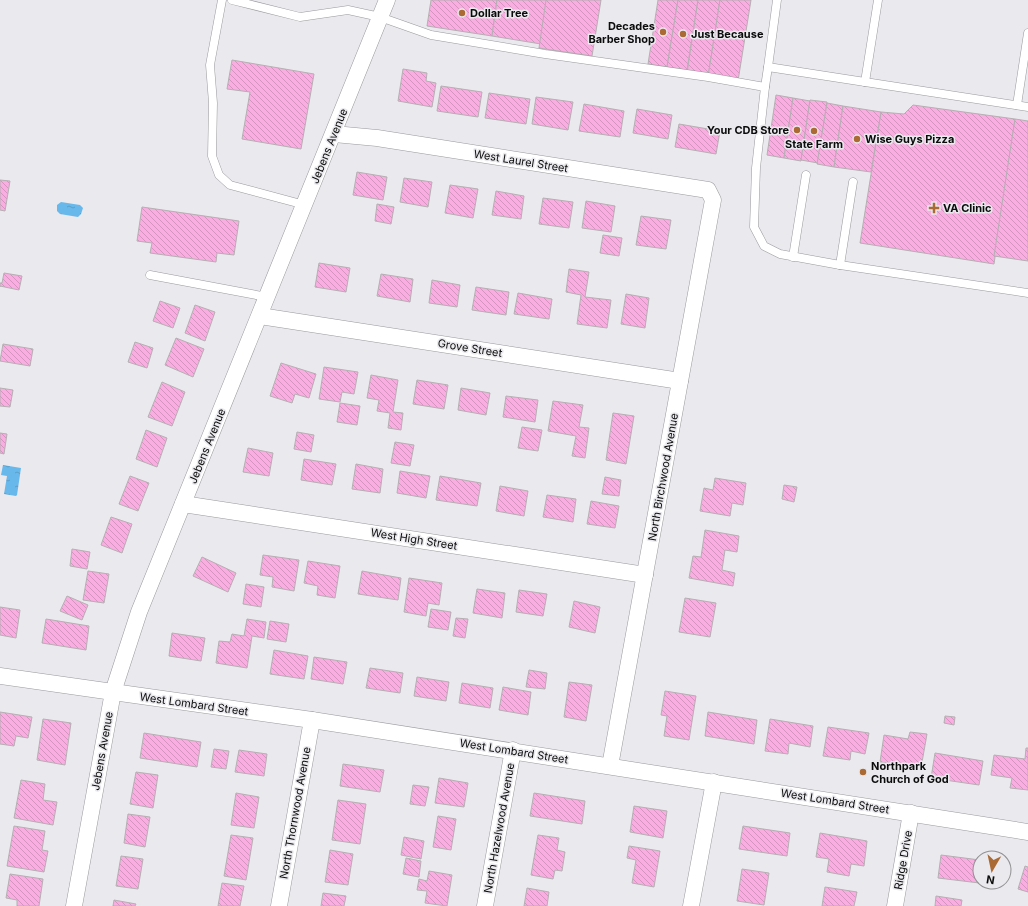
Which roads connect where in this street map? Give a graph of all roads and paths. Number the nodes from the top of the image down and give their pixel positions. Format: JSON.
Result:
{"nodes":[{"id":1,"x":222,"y":0,"type":"edge"},
{"id":2,"x":232,"y":0,"type":"edge"},
{"id":3,"x":387,"y":0,"type":"edge"},
{"id":4,"x":777,"y":0,"type":"edge"},
{"id":5,"x":878,"y":0,"type":"edge"},
{"id":6,"x":380,"y":18,"type":"junction"},
{"id":7,"x":1028,"y":33,"type":"edge"},
{"id":8,"x":768,"y":67,"type":"junction"},
{"id":9,"x":865,"y":82,"type":"junction"},
{"id":10,"x":765,"y":87,"type":"junction"},
{"id":11,"x":1017,"y":105,"type":"junction"},
{"id":12,"x":1028,"y":107,"type":"edge"},
{"id":13,"x":334,"y":134,"type":"junction"},
{"id":14,"x":806,"y":175,"type":"dead end"},
{"id":15,"x":853,"y":182,"type":"dead end"},
{"id":16,"x":708,"y":190,"type":"joint"},
{"id":17,"x":305,"y":205,"type":"junction"},
{"id":18,"x":793,"y":256,"type":"junction"},
{"id":19,"x":840,"y":265,"type":"junction"},
{"id":20,"x":150,"y":275,"type":"dead end"},
{"id":21,"x":1028,"y":292,"type":"edge"},
{"id":22,"x":267,"y":297,"type":"junction"},
{"id":23,"x":260,"y":316,"type":"junction"},
{"id":24,"x":680,"y":381,"type":"junction"},
{"id":25,"x":183,"y":504,"type":"junction"},
{"id":26,"x":645,"y":575,"type":"junction"},
{"id":27,"x":0,"y":676,"type":"edge"},
{"id":28,"x":112,"y":692,"type":"junction"},
{"id":29,"x":312,"y":720,"type":"junction"},
{"id":30,"x":512,"y":750,"type":"junction"},
{"id":31,"x":610,"y":766,"type":"junction"},
{"id":32,"x":714,"y":782,"type":"junction"},
{"id":33,"x":911,"y":813,"type":"junction"},
{"id":34,"x":1028,"y":832,"type":"edge"},
{"id":35,"x":74,"y":906,"type":"edge"},
{"id":36,"x":279,"y":906,"type":"edge"},
{"id":37,"x":485,"y":906,"type":"edge"},
{"id":38,"x":692,"y":906,"type":"edge"},
{"id":39,"x":895,"y":906,"type":"edge"}],
"edges":[{"from":1,"to":17,"type":"lane"},
{"from":2,"to":6,"type":"lane"},
{"from":3,"to":6,"type":"street","name":"Jebens Avenue"},
{"from":4,"to":8,"type":"lane"},
{"from":5,"to":9,"type":"lane"},
{"from":6,"to":10,"type":"lane"},
{"from":6,"to":13,"type":"street","name":"Jebens Avenue"},
{"from":7,"to":11,"type":"lane"},
{"from":8,"to":9,"type":"lane"},
{"from":8,"to":10,"type":"lane"},
{"from":9,"to":11,"type":"lane"},
{"from":10,"to":18,"type":"lane"},
{"from":11,"to":12,"type":"lane"},
{"from":13,"to":16,"type":"street","name":"West Laurel Street"},
{"from":13,"to":17,"type":"street","name":"Jebens Avenue"},
{"from":14,"to":18,"type":"lane"},
{"from":15,"to":19,"type":"lane"},
{"from":16,"to":24,"type":"street","name":"North Birchwood Avenue"},
{"from":17,"to":22,"type":"street","name":"Jebens Avenue"},
{"from":18,"to":19,"type":"lane"},
{"from":19,"to":21,"type":"lane"},
{"from":20,"to":22,"type":"lane"},
{"from":22,"to":23,"type":"street","name":"Jebens Avenue"},
{"from":23,"to":24,"type":"street","name":"Grove Street"},
{"from":23,"to":25,"type":"street","name":"Jebens Avenue"},
{"from":24,"to":26,"type":"street","name":"North Birchwood Avenue"},
{"from":25,"to":26,"type":"street","name":"West High Street"},
{"from":25,"to":28,"type":"street","name":"Jebens Avenue"},
{"from":26,"to":31,"type":"street","name":"North Birchwood Avenue"},
{"from":27,"to":28,"type":"street","name":"West Lombard Street"},
{"from":28,"to":29,"type":"street","name":"West Lombard Street"},
{"from":28,"to":35,"type":"street","name":"Jebens Avenue"},
{"from":29,"to":30,"type":"street","name":"West Lombard Street"},
{"from":29,"to":36,"type":"street","name":"North Thornwood Avenue"},
{"from":30,"to":31,"type":"street","name":"West Lombard Street"},
{"from":30,"to":37,"type":"street","name":"North Hazelwood Avenue"},
{"from":31,"to":32,"type":"street","name":"West Lombard Street"},
{"from":32,"to":33,"type":"street","name":"West Lombard Street"},
{"from":32,"to":38,"type":"street"},
{"from":33,"to":34,"type":"street","name":"West Lombard Street"},
{"from":33,"to":39,"type":"street","name":"Ridge Drive"}]}
